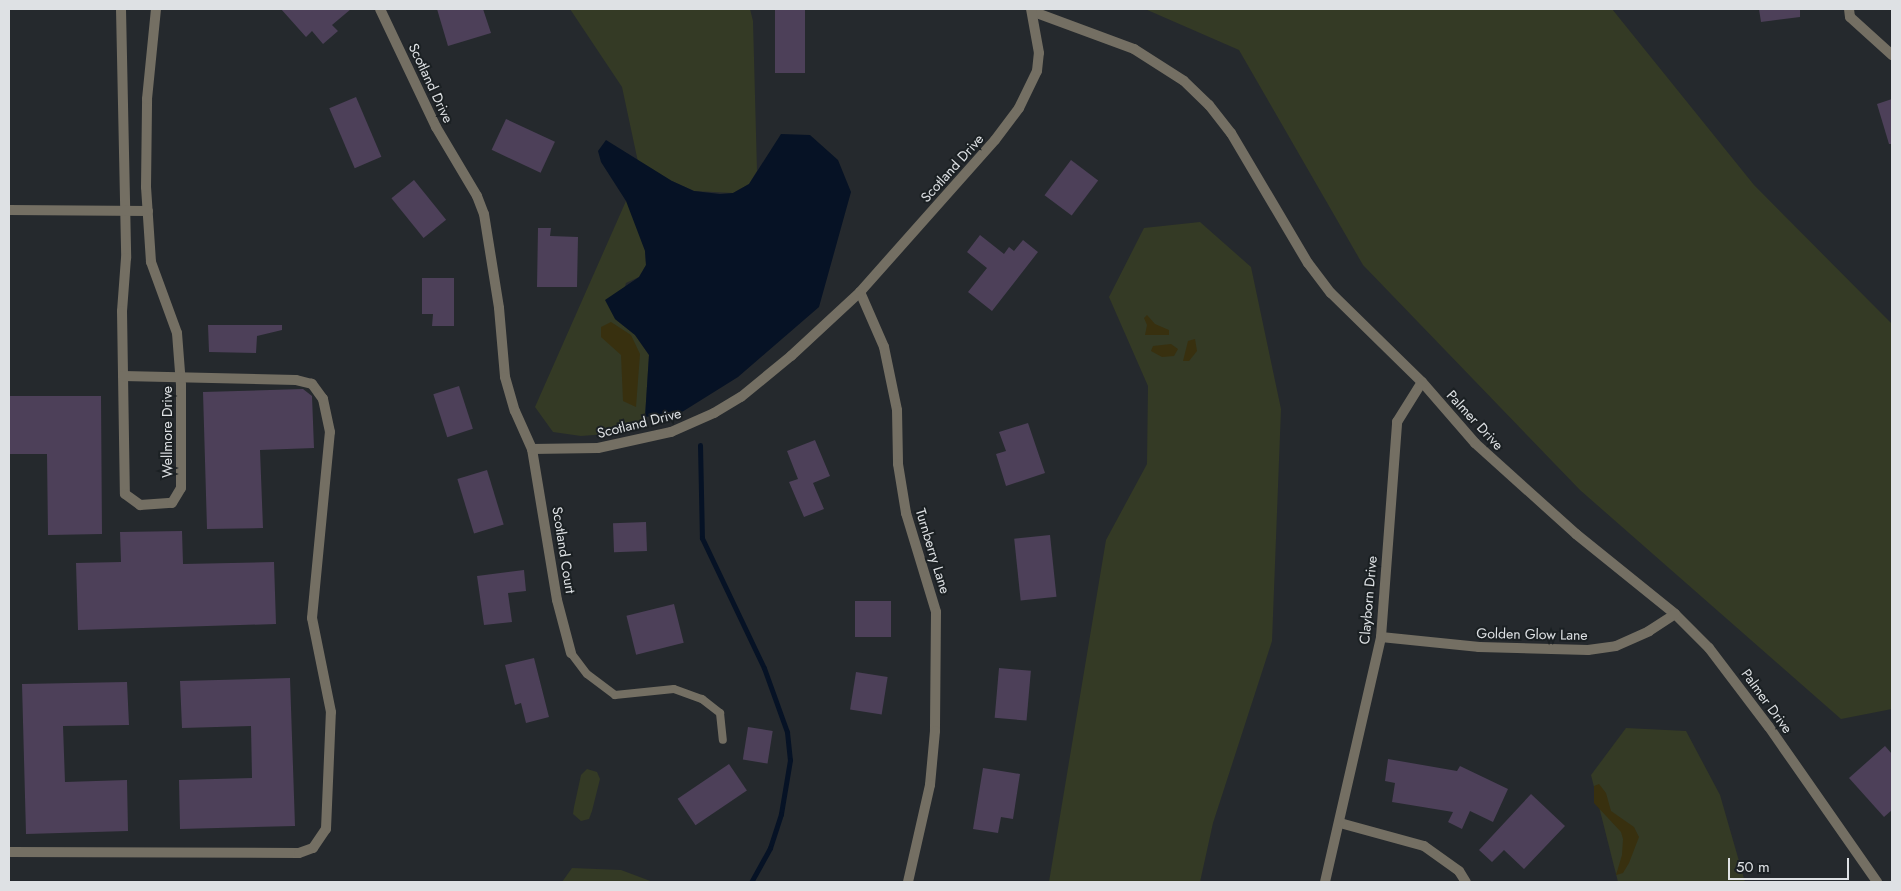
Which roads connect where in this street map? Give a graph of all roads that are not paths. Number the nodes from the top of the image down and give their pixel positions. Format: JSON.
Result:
{"nodes":[{"id":1,"x":121,"y":9,"type":"edge"},
{"id":2,"x":156,"y":9,"type":"edge"},
{"id":3,"x":380,"y":9,"type":"edge"},
{"id":4,"x":1849,"y":9,"type":"edge"},
{"id":5,"x":1032,"y":11,"type":"edge"},
{"id":6,"x":1892,"y":55,"type":"edge"},
{"id":7,"x":9,"y":210,"type":"edge"},
{"id":8,"x":125,"y":211,"type":"junction"},
{"id":9,"x":148,"y":211,"type":"junction"},
{"id":10,"x":860,"y":292,"type":"junction"},
{"id":11,"x":123,"y":376,"type":"junction"},
{"id":12,"x":180,"y":378,"type":"junction"},
{"id":13,"x":1422,"y":382,"type":"junction"},
{"id":14,"x":532,"y":449,"type":"junction"},
{"id":15,"x":1675,"y":614,"type":"junction"},
{"id":16,"x":1381,"y":637,"type":"junction"},
{"id":17,"x":571,"y":653,"type":"joint"},
{"id":18,"x":724,"y":740,"type":"dead end"},
{"id":19,"x":1340,"y":822,"type":"junction"},
{"id":20,"x":9,"y":852,"type":"edge"},
{"id":21,"x":908,"y":882,"type":"edge"},
{"id":22,"x":1325,"y":882,"type":"edge"},
{"id":23,"x":1466,"y":882,"type":"edge"},
{"id":24,"x":1877,"y":882,"type":"edge"}],
"edges":[{"from":1,"to":8,"type":"street","name":"Wellmore Drive"},
{"from":2,"to":9,"type":"street","name":"Wellmore Drive"},
{"from":3,"to":14,"type":"street","name":"Scotland Drive"},
{"from":4,"to":6,"type":"street"},
{"from":5,"to":10,"type":"street","name":"Scotland Drive"},
{"from":5,"to":13,"type":"street","name":"Palmer Drive"},
{"from":7,"to":8,"type":"street"},
{"from":8,"to":9,"type":"street"},
{"from":8,"to":11,"type":"street","name":"Wellmore Drive"},
{"from":9,"to":12,"type":"street","name":"Wellmore Drive"},
{"from":10,"to":14,"type":"street","name":"Scotland Drive"},
{"from":10,"to":21,"type":"street","name":"Turnberry Lane"},
{"from":11,"to":12,"type":"street"},
{"from":11,"to":12,"type":"street","name":"Wellmore Drive"},
{"from":12,"to":20,"type":"street"},
{"from":13,"to":15,"type":"street","name":"Palmer Drive"},
{"from":13,"to":16,"type":"street","name":"Clayborn Drive"},
{"from":14,"to":17,"type":"street","name":"Scotland Court"},
{"from":15,"to":16,"type":"street","name":"Golden Glow Lane"},
{"from":15,"to":24,"type":"street","name":"Palmer Drive"},
{"from":16,"to":19,"type":"street","name":"Clayborn Drive"},
{"from":17,"to":18,"type":"lane"},
{"from":19,"to":22,"type":"street","name":"Clayborn Drive"},
{"from":19,"to":23,"type":"street"}]}
